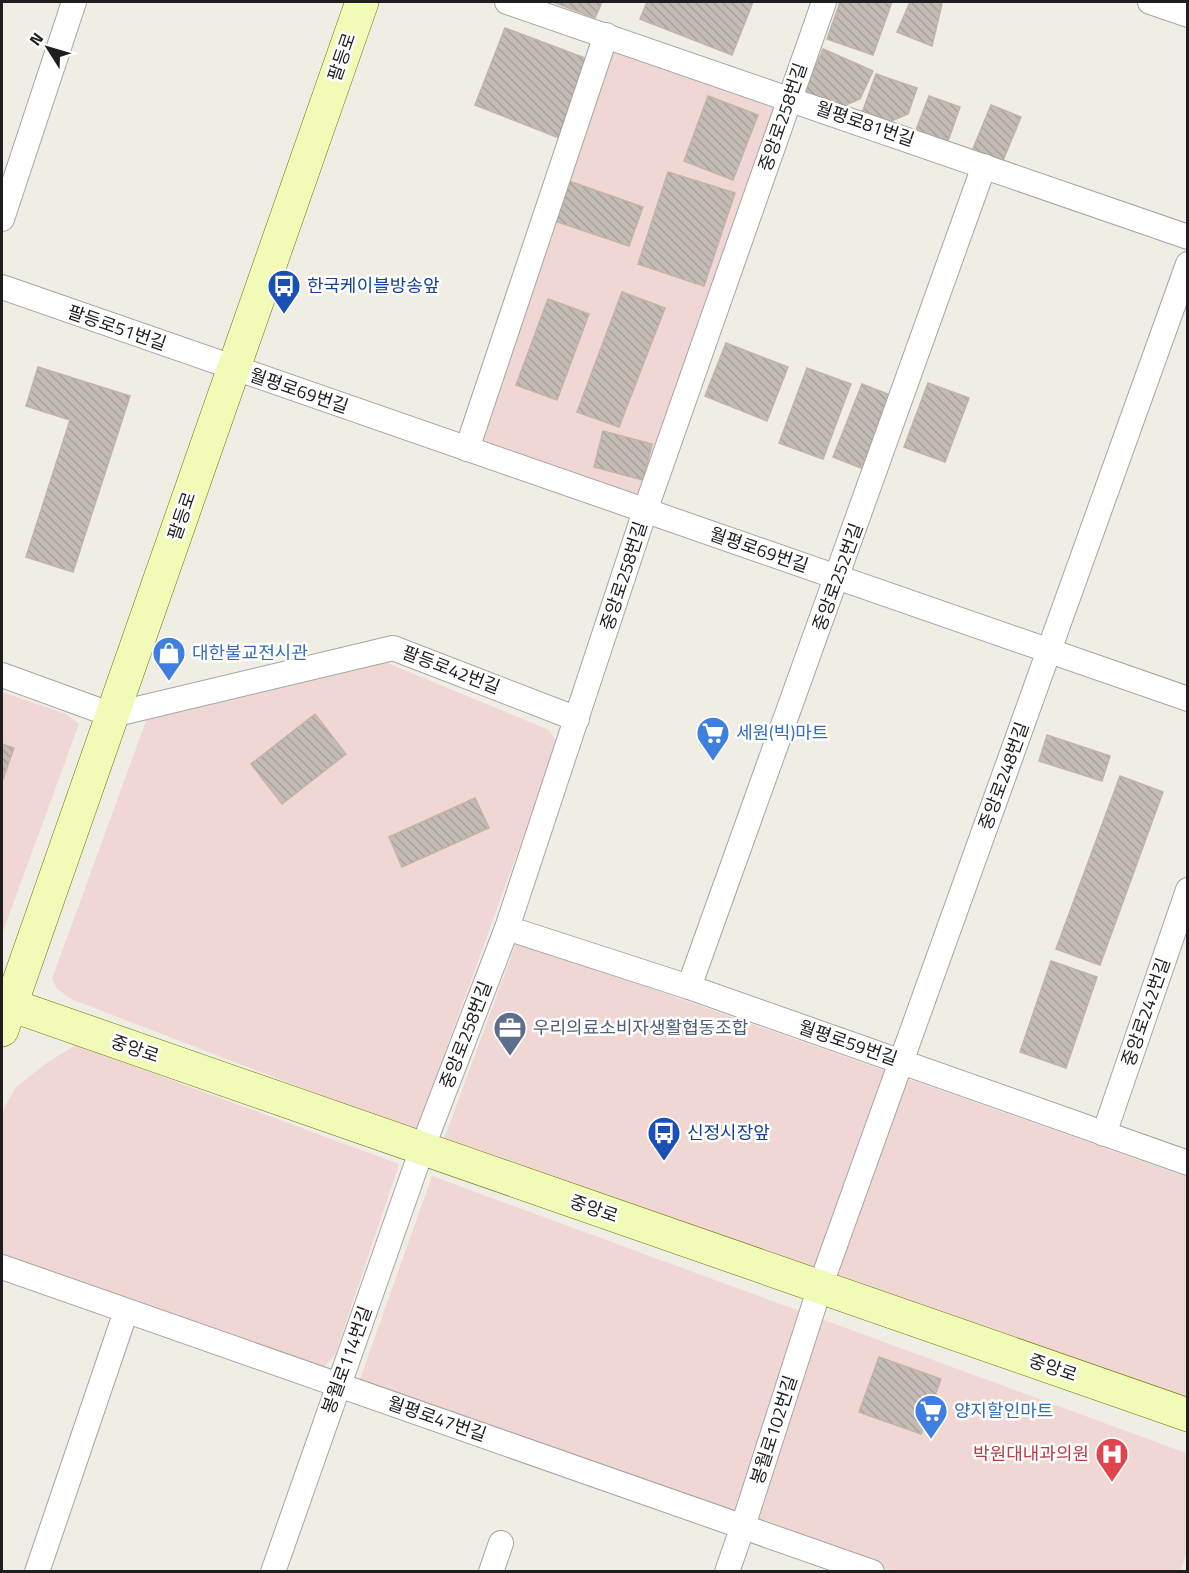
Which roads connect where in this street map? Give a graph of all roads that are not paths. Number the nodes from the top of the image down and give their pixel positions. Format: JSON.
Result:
{"nodes":[{"id":1,"x":74,"y":2,"type":"edge"},
{"id":2,"x":362,"y":2,"type":"edge"},
{"id":3,"x":507,"y":2,"type":"edge"},
{"id":4,"x":824,"y":2,"type":"edge"},
{"id":5,"x":1150,"y":2,"type":"edge"},
{"id":6,"x":1188,"y":15,"type":"edge"},
{"id":7,"x":606,"y":35,"type":"junction"},
{"id":8,"x":790,"y":98,"type":"junction"},
{"id":9,"x":984,"y":166,"type":"junction"},
{"id":10,"x":2,"y":219,"type":"edge"},
{"id":11,"x":1188,"y":237,"type":"edge"},
{"id":12,"x":1188,"y":264,"type":"edge"},
{"id":13,"x":2,"y":288,"type":"edge"},
{"id":14,"x":233,"y":368,"type":"junction"},
{"id":15,"x":467,"y":449,"type":"junction"},
{"id":16,"x":645,"y":511,"type":"junction"},
{"id":17,"x":838,"y":578,"type":"junction"},
{"id":18,"x":1049,"y":651,"type":"junction"},
{"id":19,"x":2,"y":675,"type":"edge"},
{"id":20,"x":1188,"y":699,"type":"edge"},
{"id":21,"x":112,"y":715,"type":"junction"},
{"id":22,"x":577,"y":719,"type":"junction"},
{"id":23,"x":1188,"y":890,"type":"edge"},
{"id":24,"x":507,"y":928,"type":"junction"},
{"id":25,"x":689,"y":987,"type":"junction"},
{"id":26,"x":4,"y":1012,"type":"edge"},
{"id":27,"x":901,"y":1062,"type":"junction"},
{"id":28,"x":1104,"y":1134,"type":"junction"},
{"id":29,"x":422,"y":1149,"type":"junction"},
{"id":30,"x":1188,"y":1163,"type":"edge"},
{"id":31,"x":2,"y":1267,"type":"edge"},
{"id":32,"x":820,"y":1287,"type":"junction"},
{"id":33,"x":126,"y":1311,"type":"junction"},
{"id":34,"x":338,"y":1385,"type":"junction"},
{"id":35,"x":1188,"y":1414,"type":"edge"},
{"id":36,"x":743,"y":1526,"type":"junction"},
{"id":37,"x":501,"y":1543,"type":"dead end"},
{"id":38,"x":37,"y":1572,"type":"edge"},
{"id":39,"x":273,"y":1572,"type":"edge"},
{"id":40,"x":491,"y":1572,"type":"edge"},
{"id":41,"x":727,"y":1572,"type":"edge"},
{"id":42,"x":872,"y":1572,"type":"edge"}],
"edges":[{"from":1,"to":10,"type":"street"},
{"from":2,"to":14,"type":"main road","name":"팔등로"},
{"from":3,"to":7,"type":"street","name":"월평로81번길"},
{"from":4,"to":8,"type":"street","name":"중앙로258번길"},
{"from":5,"to":6,"type":"street"},
{"from":7,"to":8,"type":"street","name":"월평로81번길"},
{"from":7,"to":15,"type":"street"},
{"from":8,"to":9,"type":"street","name":"월평로81번길"},
{"from":8,"to":16,"type":"street","name":"중앙로258번길"},
{"from":9,"to":11,"type":"street","name":"월평로81번길"},
{"from":9,"to":17,"type":"street","name":"중앙로252번길"},
{"from":12,"to":18,"type":"street","name":"중앙로248번길"},
{"from":13,"to":14,"type":"street","name":"팔등로51번길"},
{"from":14,"to":15,"type":"street","name":"월평로69번길"},
{"from":14,"to":21,"type":"main road","name":"팔등로"},
{"from":15,"to":16,"type":"street","name":"월평로69번길"},
{"from":16,"to":17,"type":"street","name":"월평로69번길"},
{"from":16,"to":22,"type":"street","name":"중앙로258번길"},
{"from":17,"to":18,"type":"street","name":"월평로69번길"},
{"from":17,"to":25,"type":"street","name":"중앙로252번길"},
{"from":18,"to":20,"type":"street","name":"월평로69번길"},
{"from":18,"to":27,"type":"street","name":"중앙로248번길"},
{"from":19,"to":21,"type":"street"},
{"from":21,"to":22,"type":"street","name":"팔등로42번길"},
{"from":21,"to":26,"type":"main road","name":"팔등로"},
{"from":22,"to":24,"type":"street","name":"중앙로258번길"},
{"from":23,"to":28,"type":"street","name":"중앙로242번길"},
{"from":24,"to":25,"type":"street","name":"월평로59번길"},
{"from":24,"to":29,"type":"street","name":"중앙로258번길"},
{"from":25,"to":27,"type":"street","name":"월평로59번길"},
{"from":26,"to":29,"type":"main road","name":"중앙로"},
{"from":27,"to":28,"type":"street","name":"월평로59번길"},
{"from":27,"to":32,"type":"street","name":"중앙로248번길"},
{"from":28,"to":30,"type":"street","name":"월평로59번길"},
{"from":29,"to":32,"type":"main road","name":"중앙로"},
{"from":29,"to":34,"type":"street","name":"봉월로114번길"},
{"from":31,"to":33,"type":"street","name":"월평로47번길"},
{"from":32,"to":35,"type":"main road","name":"중앙로"},
{"from":32,"to":36,"type":"street","name":"봉월로102번길"},
{"from":33,"to":34,"type":"street","name":"월평로47번길"},
{"from":33,"to":38,"type":"street"},
{"from":34,"to":36,"type":"street","name":"월평로47번길"},
{"from":34,"to":39,"type":"street","name":"봉월로114번길"},
{"from":36,"to":41,"type":"street","name":"봉월로102번길"},
{"from":36,"to":42,"type":"street","name":"월평로47번길"},
{"from":37,"to":40,"type":"street"}]}
